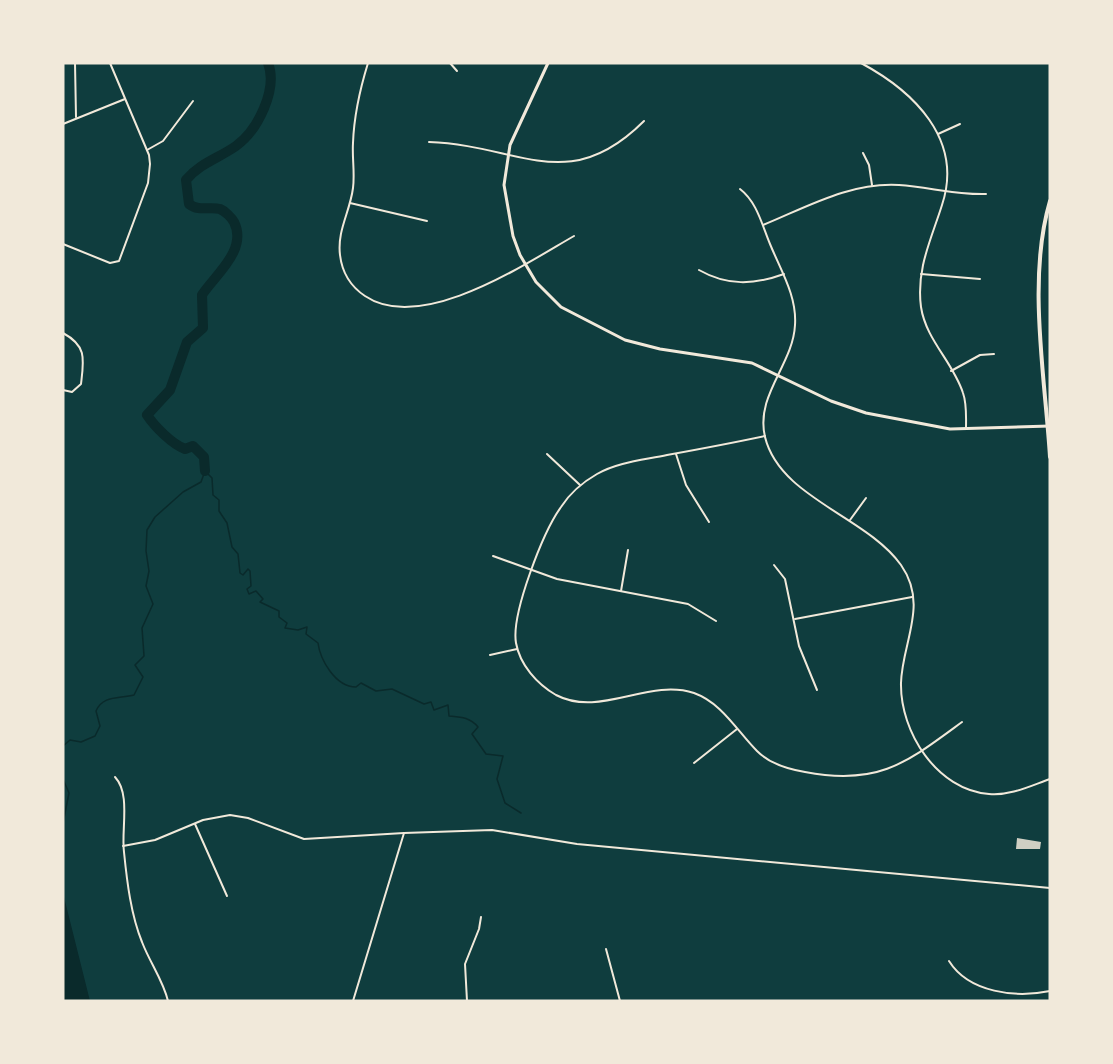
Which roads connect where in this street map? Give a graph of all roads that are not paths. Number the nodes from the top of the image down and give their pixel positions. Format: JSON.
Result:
{"nodes":[{"id":1,"x":75,"y":63,"type":"edge"},
{"id":2,"x":110,"y":63,"type":"edge"},
{"id":3,"x":368,"y":63,"type":"edge"},
{"id":4,"x":450,"y":63,"type":"edge"},
{"id":5,"x":548,"y":63,"type":"edge"},
{"id":6,"x":861,"y":63,"type":"edge"},
{"id":7,"x":457,"y":70,"type":"dead end"},
{"id":8,"x":125,"y":99,"type":"junction"},
{"id":9,"x":193,"y":101,"type":"dead end"},
{"id":10,"x":76,"y":119,"type":"junction"},
{"id":11,"x":644,"y":121,"type":"dead end"},
{"id":12,"x":63,"y":124,"type":"edge"},
{"id":13,"x":960,"y":124,"type":"dead end"},
{"id":14,"x":937,"y":134,"type":"junction"},
{"id":15,"x":429,"y":142,"type":"dead end"},
{"id":16,"x":147,"y":150,"type":"junction"},
{"id":17,"x":508,"y":153,"type":"junction"},
{"id":18,"x":863,"y":153,"type":"dead end"},
{"id":19,"x":872,"y":185,"type":"junction"},
{"id":20,"x":740,"y":189,"type":"dead end"},
{"id":21,"x":945,"y":193,"type":"junction"},
{"id":22,"x":986,"y":194,"type":"dead end"},
{"id":23,"x":1050,"y":201,"type":"edge"},
{"id":24,"x":350,"y":203,"type":"junction"},
{"id":25,"x":427,"y":221,"type":"dead end"},
{"id":26,"x":763,"y":226,"type":"junction"},
{"id":27,"x":574,"y":236,"type":"dead end"},
{"id":28,"x":63,"y":244,"type":"edge"},
{"id":29,"x":525,"y":264,"type":"junction"},
{"id":30,"x":699,"y":270,"type":"dead end"},
{"id":31,"x":784,"y":274,"type":"junction"},
{"id":32,"x":921,"y":274,"type":"junction"},
{"id":33,"x":980,"y":279,"type":"dead end"},
{"id":34,"x":63,"y":333,"type":"edge"},
{"id":35,"x":994,"y":354,"type":"dead end"},
{"id":36,"x":951,"y":371,"type":"junction"},
{"id":37,"x":778,"y":374,"type":"junction"},
{"id":38,"x":63,"y":390,"type":"edge"},
{"id":39,"x":1049,"y":426,"type":"edge"},
{"id":40,"x":966,"y":429,"type":"junction"},
{"id":41,"x":765,"y":436,"type":"junction"},
{"id":42,"x":547,"y":454,"type":"dead end"},
{"id":43,"x":676,"y":454,"type":"junction"},
{"id":44,"x":1050,"y":457,"type":"edge"},
{"id":45,"x":580,"y":485,"type":"junction"},
{"id":46,"x":866,"y":498,"type":"dead end"},
{"id":47,"x":849,"y":521,"type":"junction"},
{"id":48,"x":709,"y":522,"type":"dead end"},
{"id":49,"x":628,"y":550,"type":"dead end"},
{"id":50,"x":493,"y":556,"type":"dead end"},
{"id":51,"x":774,"y":565,"type":"dead end"},
{"id":52,"x":532,"y":570,"type":"junction"},
{"id":53,"x":621,"y":591,"type":"junction"},
{"id":54,"x":912,"y":597,"type":"junction"},
{"id":55,"x":795,"y":619,"type":"junction"},
{"id":56,"x":716,"y":621,"type":"dead end"},
{"id":57,"x":517,"y":649,"type":"junction"},
{"id":58,"x":490,"y":655,"type":"dead end"},
{"id":59,"x":817,"y":690,"type":"dead end"},
{"id":60,"x":962,"y":722,"type":"dead end"},
{"id":61,"x":737,"y":729,"type":"junction"},
{"id":62,"x":922,"y":751,"type":"junction"},
{"id":63,"x":693,"y":763,"type":"dead end"},
{"id":64,"x":116,"y":777,"type":"dead end"},
{"id":65,"x":1050,"y":779,"type":"edge"},
{"id":66,"x":195,"y":824,"type":"junction"},
{"id":67,"x":404,"y":833,"type":"junction"},
{"id":68,"x":123,"y":846,"type":"junction"},
{"id":69,"x":1050,"y":888,"type":"edge"},
{"id":70,"x":227,"y":896,"type":"dead end"},
{"id":71,"x":481,"y":917,"type":"dead end"},
{"id":72,"x":606,"y":949,"type":"dead end"},
{"id":73,"x":949,"y":961,"type":"dead end"},
{"id":74,"x":1050,"y":991,"type":"edge"},
{"id":75,"x":168,"y":1001,"type":"edge"},
{"id":76,"x":353,"y":1001,"type":"edge"},
{"id":77,"x":467,"y":1001,"type":"edge"},
{"id":78,"x":620,"y":1001,"type":"edge"}],
"edges":[{"from":1,"to":10,"type":"street"},
{"from":2,"to":8,"type":"street"},
{"from":3,"to":24,"type":"street"},
{"from":4,"to":7,"type":"street"},
{"from":5,"to":17,"type":"street"},
{"from":6,"to":14,"type":"street"},
{"from":8,"to":10,"type":"street"},
{"from":8,"to":16,"type":"street"},
{"from":9,"to":16,"type":"street"},
{"from":10,"to":12,"type":"street"},
{"from":11,"to":17,"type":"street"},
{"from":13,"to":14,"type":"street"},
{"from":14,"to":21,"type":"street"},
{"from":15,"to":17,"type":"street"},
{"from":16,"to":28,"type":"street"},
{"from":17,"to":29,"type":"street"},
{"from":18,"to":19,"type":"street"},
{"from":19,"to":21,"type":"street"},
{"from":19,"to":26,"type":"street"},
{"from":20,"to":26,"type":"street"},
{"from":21,"to":22,"type":"street"},
{"from":21,"to":32,"type":"street"},
{"from":23,"to":39,"type":"main road"},
{"from":24,"to":25,"type":"street"},
{"from":24,"to":29,"type":"street"},
{"from":26,"to":31,"type":"street"},
{"from":27,"to":29,"type":"street"},
{"from":29,"to":37,"type":"street"},
{"from":30,"to":31,"type":"street"},
{"from":31,"to":37,"type":"street"},
{"from":32,"to":33,"type":"street"},
{"from":32,"to":36,"type":"street"},
{"from":34,"to":38,"type":"street"},
{"from":35,"to":36,"type":"street"},
{"from":36,"to":40,"type":"street"},
{"from":37,"to":40,"type":"street"},
{"from":37,"to":41,"type":"street"},
{"from":39,"to":40,"type":"street"},
{"from":39,"to":44,"type":"main road"},
{"from":41,"to":43,"type":"street"},
{"from":41,"to":47,"type":"street"},
{"from":42,"to":45,"type":"street"},
{"from":43,"to":45,"type":"street"},
{"from":43,"to":48,"type":"street"},
{"from":45,"to":52,"type":"street"},
{"from":46,"to":47,"type":"street"},
{"from":47,"to":54,"type":"street"},
{"from":49,"to":53,"type":"street"},
{"from":50,"to":52,"type":"street"},
{"from":51,"to":55,"type":"street"},
{"from":52,"to":53,"type":"street"},
{"from":52,"to":57,"type":"street"},
{"from":53,"to":56,"type":"street"},
{"from":54,"to":55,"type":"street"},
{"from":54,"to":62,"type":"street"},
{"from":55,"to":59,"type":"street"},
{"from":57,"to":58,"type":"street"},
{"from":57,"to":61,"type":"street"},
{"from":60,"to":62,"type":"street"},
{"from":61,"to":62,"type":"street"},
{"from":61,"to":63,"type":"street"},
{"from":62,"to":65,"type":"street"},
{"from":64,"to":68,"type":"street"},
{"from":66,"to":67,"type":"street"},
{"from":66,"to":68,"type":"street"},
{"from":66,"to":70,"type":"street"},
{"from":67,"to":69,"type":"street"},
{"from":67,"to":76,"type":"street"},
{"from":68,"to":75,"type":"street"},
{"from":71,"to":77,"type":"street"},
{"from":72,"to":78,"type":"street"},
{"from":73,"to":74,"type":"street"}]}
